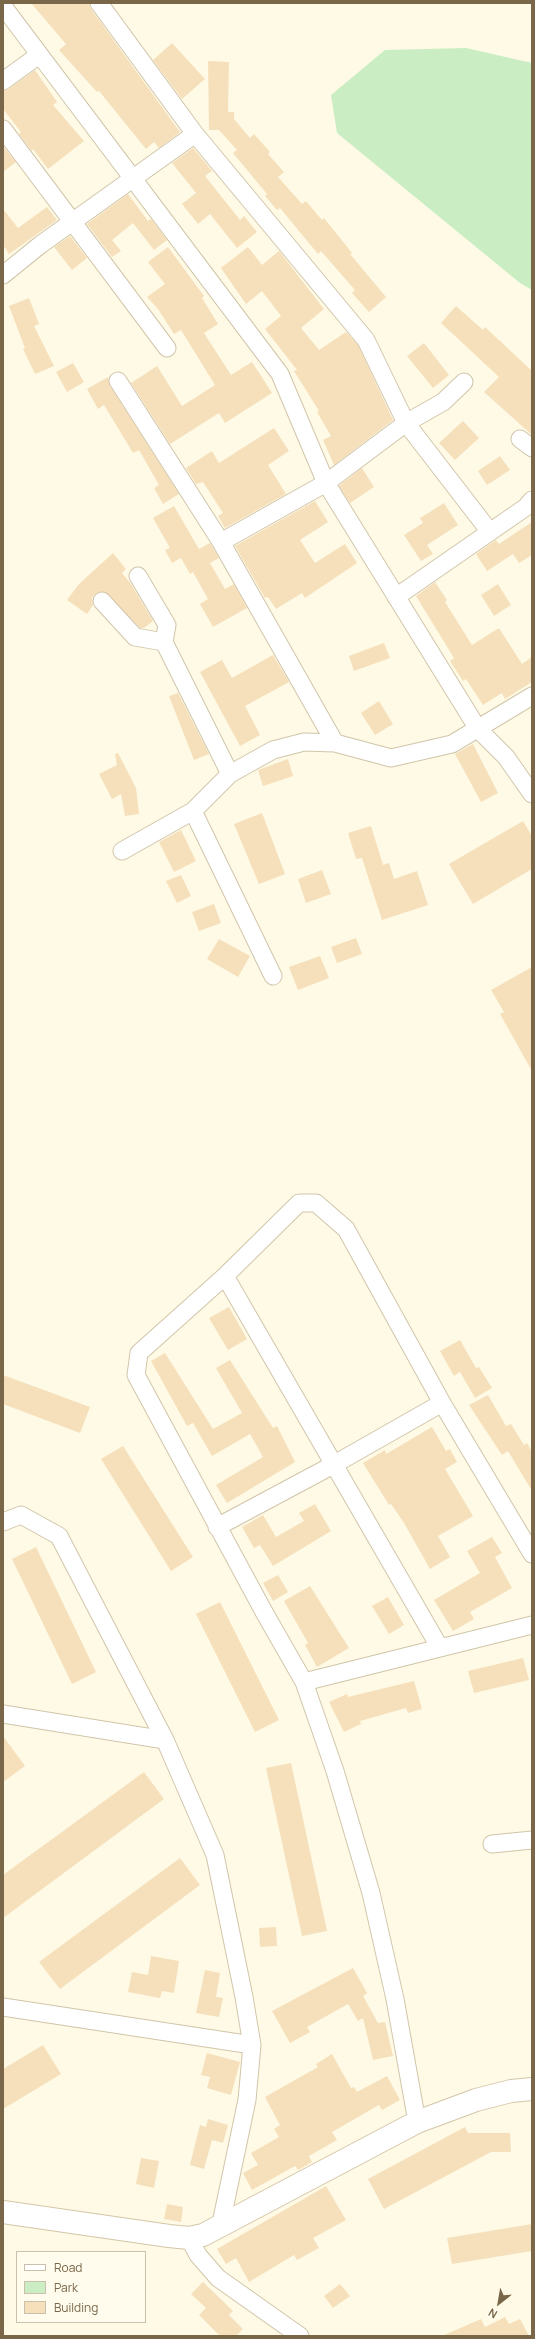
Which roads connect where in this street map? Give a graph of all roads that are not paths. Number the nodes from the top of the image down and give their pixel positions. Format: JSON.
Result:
{"nodes":[{"id":1,"x":99,"y":3,"type":"edge"},
{"id":2,"x":3,"y":6,"type":"edge"},
{"id":3,"x":39,"y":55,"type":"junction"},
{"id":4,"x":3,"y":81,"type":"edge"},
{"id":5,"x":3,"y":129,"type":"edge"},
{"id":6,"x":194,"y":134,"type":"junction"},
{"id":7,"x":132,"y":180,"type":"junction"},
{"id":8,"x":72,"y":222,"type":"junction"},
{"id":9,"x":3,"y":274,"type":"edge"},
{"id":10,"x":167,"y":348,"type":"dead end"},
{"id":11,"x":118,"y":381,"type":"dead end"},
{"id":12,"x":464,"y":382,"type":"dead end"},
{"id":13,"x":406,"y":423,"type":"junction"},
{"id":14,"x":326,"y":483,"type":"junction"},
{"id":15,"x":532,"y":500,"type":"edge"},
{"id":16,"x":490,"y":532,"type":"junction"},
{"id":17,"x":221,"y":542,"type":"junction"},
{"id":18,"x":138,"y":576,"type":"dead end"},
{"id":19,"x":396,"y":597,"type":"junction"},
{"id":20,"x":102,"y":601,"type":"dead end"},
{"id":21,"x":164,"y":642,"type":"junction"},
{"id":22,"x":532,"y":696,"type":"edge"},
{"id":23,"x":478,"y":729,"type":"junction"},
{"id":24,"x":335,"y":743,"type":"junction"},
{"id":25,"x":230,"y":774,"type":"junction"},
{"id":26,"x":532,"y":794,"type":"edge"},
{"id":27,"x":193,"y":811,"type":"junction"},
{"id":28,"x":122,"y":851,"type":"dead end"},
{"id":29,"x":273,"y":976,"type":"dead end"},
{"id":30,"x":225,"y":1276,"type":"junction"},
{"id":31,"x":442,"y":1403,"type":"junction"},
{"id":32,"x":333,"y":1465,"type":"junction"},
{"id":33,"x":3,"y":1522,"type":"edge"},
{"id":34,"x":218,"y":1527,"type":"junction"},
{"id":35,"x":532,"y":1554,"type":"edge"},
{"id":36,"x":532,"y":1625,"type":"edge"},
{"id":37,"x":440,"y":1648,"type":"junction"},
{"id":38,"x":304,"y":1682,"type":"junction"},
{"id":39,"x":3,"y":1714,"type":"edge"},
{"id":40,"x":165,"y":1740,"type":"junction"},
{"id":41,"x":532,"y":1840,"type":"edge"},
{"id":42,"x":492,"y":1844,"type":"dead end"},
{"id":43,"x":3,"y":2007,"type":"edge"},
{"id":44,"x":252,"y":2045,"type":"junction"},
{"id":45,"x":532,"y":2089,"type":"edge"},
{"id":46,"x":417,"y":2122,"type":"junction"},
{"id":47,"x":3,"y":2215,"type":"edge"},
{"id":48,"x":220,"y":2228,"type":"junction"},
{"id":49,"x":189,"y":2238,"type":"junction"},
{"id":50,"x":300,"y":2336,"type":"edge"}],
"edges":[{"from":1,"to":6,"type":"street"},
{"from":2,"to":3,"type":"street"},
{"from":3,"to":4,"type":"street"},
{"from":3,"to":7,"type":"street"},
{"from":5,"to":8,"type":"street"},
{"from":6,"to":7,"type":"street"},
{"from":6,"to":13,"type":"street"},
{"from":7,"to":8,"type":"street"},
{"from":7,"to":14,"type":"street"},
{"from":8,"to":9,"type":"street"},
{"from":8,"to":10,"type":"street"},
{"from":11,"to":17,"type":"street"},
{"from":12,"to":13,"type":"street"},
{"from":13,"to":14,"type":"street"},
{"from":13,"to":16,"type":"street"},
{"from":14,"to":17,"type":"street"},
{"from":14,"to":19,"type":"street"},
{"from":15,"to":16,"type":"street"},
{"from":16,"to":19,"type":"street"},
{"from":17,"to":24,"type":"street"},
{"from":18,"to":21,"type":"street"},
{"from":19,"to":23,"type":"street"},
{"from":20,"to":21,"type":"street"},
{"from":21,"to":25,"type":"street"},
{"from":22,"to":23,"type":"street"},
{"from":23,"to":24,"type":"street"},
{"from":23,"to":26,"type":"street"},
{"from":24,"to":25,"type":"street"},
{"from":25,"to":27,"type":"street"},
{"from":27,"to":28,"type":"street"},
{"from":27,"to":29,"type":"street"},
{"from":30,"to":31,"type":"street"},
{"from":30,"to":32,"type":"street"},
{"from":30,"to":34,"type":"street"},
{"from":31,"to":32,"type":"street"},
{"from":31,"to":35,"type":"street"},
{"from":32,"to":34,"type":"street"},
{"from":32,"to":37,"type":"street"},
{"from":33,"to":40,"type":"street"},
{"from":34,"to":38,"type":"street"},
{"from":36,"to":37,"type":"street"},
{"from":37,"to":38,"type":"street"},
{"from":38,"to":46,"type":"street"},
{"from":39,"to":40,"type":"street"},
{"from":40,"to":44,"type":"street"},
{"from":41,"to":42,"type":"street"},
{"from":43,"to":44,"type":"street"},
{"from":44,"to":48,"type":"street"},
{"from":45,"to":46,"type":"street"},
{"from":46,"to":48,"type":"street"},
{"from":47,"to":49,"type":"street"},
{"from":48,"to":49,"type":"street"},
{"from":49,"to":50,"type":"street"}]}
